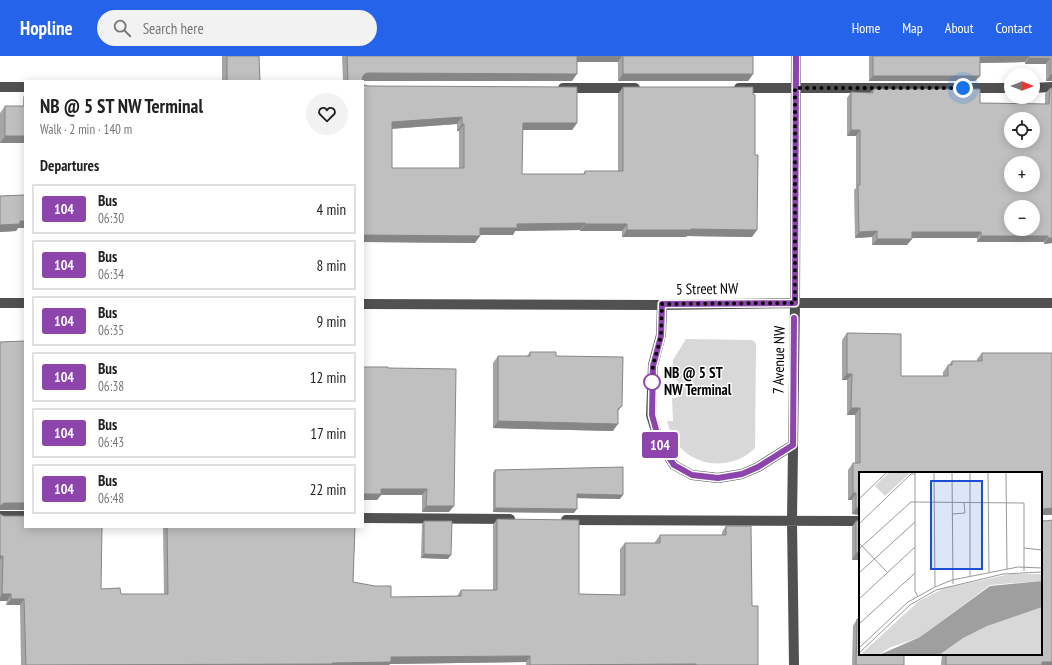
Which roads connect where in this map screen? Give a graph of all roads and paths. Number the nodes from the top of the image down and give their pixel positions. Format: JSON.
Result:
{"nodes":[{"id":1,"x":796,"y":56,"type":"edge"},
{"id":2,"x":0,"y":87,"type":"edge"},
{"id":3,"x":24,"y":87,"type":"edge"},
{"id":4,"x":552,"y":88,"type":"edge"},
{"id":5,"x":647,"y":88,"type":"edge"},
{"id":6,"x":726,"y":88,"type":"edge"},
{"id":7,"x":795,"y":88,"type":"junction"},
{"id":8,"x":1004,"y":88,"type":"edge"},
{"id":9,"x":1040,"y":88,"type":"edge"},
{"id":10,"x":1052,"y":88,"type":"edge"},
{"id":11,"x":0,"y":303,"type":"edge"},
{"id":12,"x":24,"y":303,"type":"edge"},
{"id":13,"x":795,"y":303,"type":"junction"},
{"id":14,"x":1052,"y":303,"type":"edge"},
{"id":15,"x":364,"y":304,"type":"edge"},
{"id":16,"x":662,"y":304,"type":"junction"},
{"id":17,"x":793,"y":445,"type":"junction"},
{"id":18,"x":0,"y":516,"type":"edge"},
{"id":19,"x":24,"y":516,"type":"edge"},
{"id":20,"x":364,"y":518,"type":"edge"},
{"id":21,"x":521,"y":519,"type":"edge"},
{"id":22,"x":552,"y":520,"type":"edge"},
{"id":23,"x":792,"y":521,"type":"junction"},
{"id":24,"x":859,"y":521,"type":"edge"},
{"id":25,"x":794,"y":665,"type":"edge"}],
"edges":[{"from":1,"to":7,"type":"street","name":"7 Avenue NW"},
{"from":2,"to":3,"type":"street"},
{"from":4,"to":5,"type":"street"},
{"from":6,"to":7,"type":"street"},
{"from":7,"to":8,"type":"street"},
{"from":7,"to":13,"type":"street","name":"7 Avenue NW"},
{"from":9,"to":10,"type":"street"},
{"from":11,"to":12,"type":"street"},
{"from":13,"to":14,"type":"street","name":"5 Street NW"},
{"from":13,"to":16,"type":"street","name":"5 Street NW"},
{"from":13,"to":17,"type":"street","name":"7 Avenue NW"},
{"from":15,"to":16,"type":"street","name":"5 Street NW"},
{"from":16,"to":17,"type":"street"},
{"from":17,"to":23,"type":"street","name":"7 Avenue NW"},
{"from":18,"to":19,"type":"street"},
{"from":20,"to":21,"type":"street"},
{"from":22,"to":23,"type":"street"},
{"from":23,"to":24,"type":"street"},
{"from":23,"to":25,"type":"street","name":"7 Avenue NW"}]}
